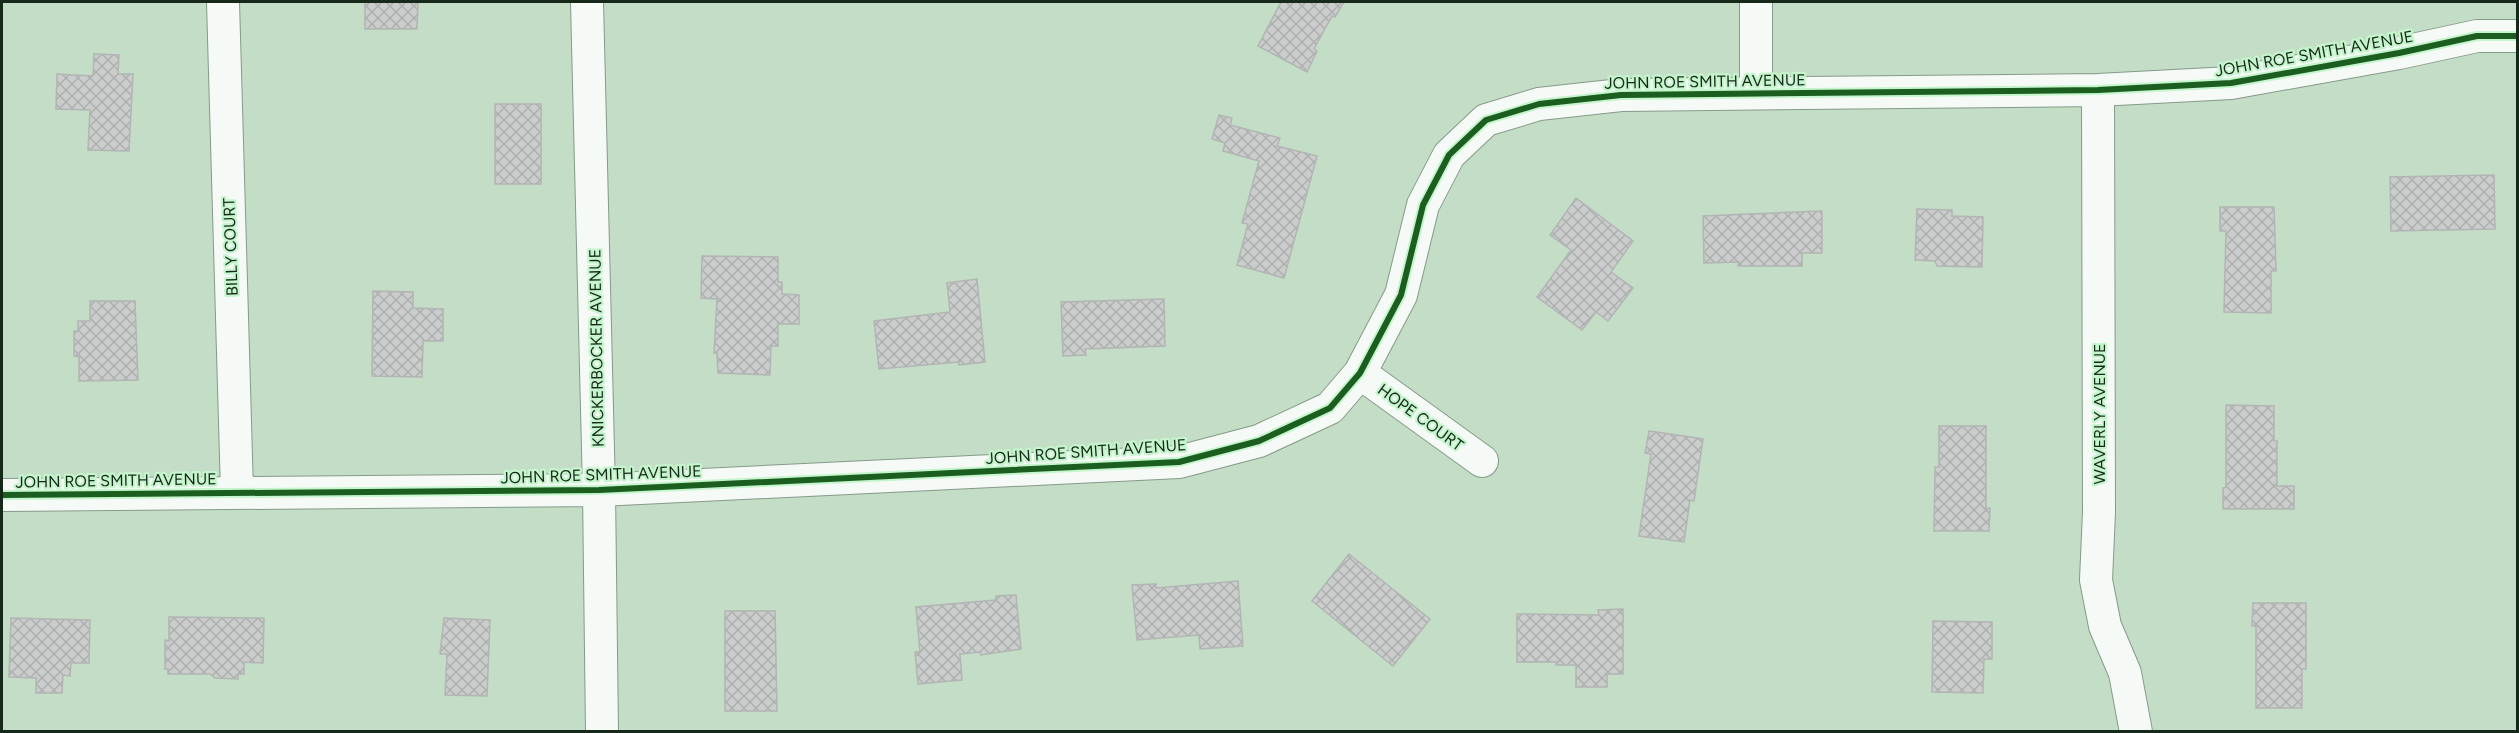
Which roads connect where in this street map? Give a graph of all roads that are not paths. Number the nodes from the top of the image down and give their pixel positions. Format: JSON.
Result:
{"nodes":[{"id":1,"x":223,"y":2,"type":"edge"},
{"id":2,"x":587,"y":2,"type":"edge"},
{"id":3,"x":1756,"y":2,"type":"edge"},
{"id":4,"x":2517,"y":36,"type":"edge"},
{"id":5,"x":2098,"y":90,"type":"junction"},
{"id":6,"x":1756,"y":92,"type":"junction"},
{"id":7,"x":1360,"y":373,"type":"junction"},
{"id":8,"x":1482,"y":461,"type":"dead end"},
{"id":9,"x":599,"y":490,"type":"junction"},
{"id":10,"x":237,"y":492,"type":"junction"},
{"id":11,"x":2,"y":495,"type":"edge"},
{"id":12,"x":602,"y":732,"type":"edge"},
{"id":13,"x":2136,"y":732,"type":"edge"}],
"edges":[{"from":1,"to":10,"type":"street","name":"BILLY COURT"},
{"from":2,"to":9,"type":"street","name":"KNICKERBOCKER AVENUE"},
{"from":3,"to":6,"type":"street"},
{"from":4,"to":5,"type":"street","name":"JOHN ROE SMITH AVENUE"},
{"from":5,"to":6,"type":"street","name":"JOHN ROE SMITH AVENUE"},
{"from":5,"to":13,"type":"street","name":"WAVERLY AVENUE"},
{"from":6,"to":7,"type":"street","name":"JOHN ROE SMITH AVENUE"},
{"from":7,"to":8,"type":"street","name":"HOPE COURT"},
{"from":7,"to":9,"type":"street","name":"JOHN ROE SMITH AVENUE"},
{"from":9,"to":10,"type":"street","name":"JOHN ROE SMITH AVENUE"},
{"from":9,"to":12,"type":"street","name":"KNICKERBOCKER AVENUE"},
{"from":10,"to":11,"type":"street","name":"JOHN ROE SMITH AVENUE"}]}
